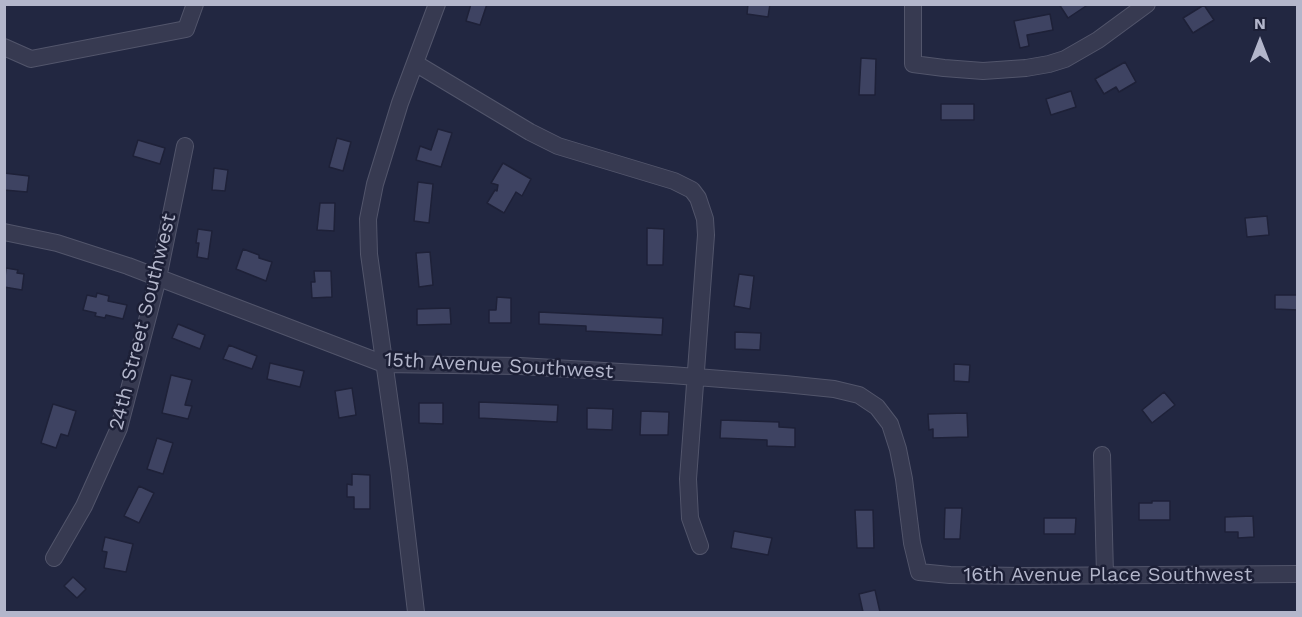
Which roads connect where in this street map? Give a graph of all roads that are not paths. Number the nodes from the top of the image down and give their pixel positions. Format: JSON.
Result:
{"nodes":[{"id":1,"x":195,"y":4,"type":"edge"},
{"id":2,"x":437,"y":4,"type":"edge"},
{"id":3,"x":913,"y":4,"type":"edge"},
{"id":4,"x":1147,"y":4,"type":"edge"},
{"id":5,"x":4,"y":47,"type":"edge"},
{"id":6,"x":415,"y":63,"type":"junction"},
{"id":7,"x":185,"y":146,"type":"dead end"},
{"id":8,"x":4,"y":232,"type":"edge"},
{"id":9,"x":158,"y":278,"type":"junction"},
{"id":10,"x":384,"y":364,"type":"junction"},
{"id":11,"x":694,"y":377,"type":"junction"},
{"id":12,"x":1102,"y":455,"type":"dead end"},
{"id":13,"x":700,"y":546,"type":"dead end"},
{"id":14,"x":54,"y":558,"type":"dead end"},
{"id":15,"x":919,"y":572,"type":"joint"},
{"id":16,"x":1298,"y":574,"type":"edge"},
{"id":17,"x":1105,"y":575,"type":"junction"},
{"id":18,"x":416,"y":612,"type":"edge"}],
"edges":[{"from":1,"to":5,"type":"street"},
{"from":2,"to":6,"type":"street"},
{"from":3,"to":4,"type":"street"},
{"from":6,"to":10,"type":"street"},
{"from":6,"to":11,"type":"street"},
{"from":7,"to":9,"type":"street","name":"24th Street Southwest"},
{"from":8,"to":9,"type":"street","name":"15th Avenue Southwest"},
{"from":9,"to":10,"type":"street","name":"15th Avenue Southwest"},
{"from":9,"to":14,"type":"street","name":"24th Street Southwest"},
{"from":10,"to":11,"type":"street","name":"15th Avenue Southwest"},
{"from":10,"to":18,"type":"street"},
{"from":11,"to":13,"type":"street"},
{"from":11,"to":15,"type":"street","name":"15th Avenue Southwest"},
{"from":12,"to":17,"type":"street"},
{"from":15,"to":17,"type":"street","name":"16th Avenue Place Southwest"},
{"from":16,"to":17,"type":"street","name":"16th Avenue Place Southwest"}]}
